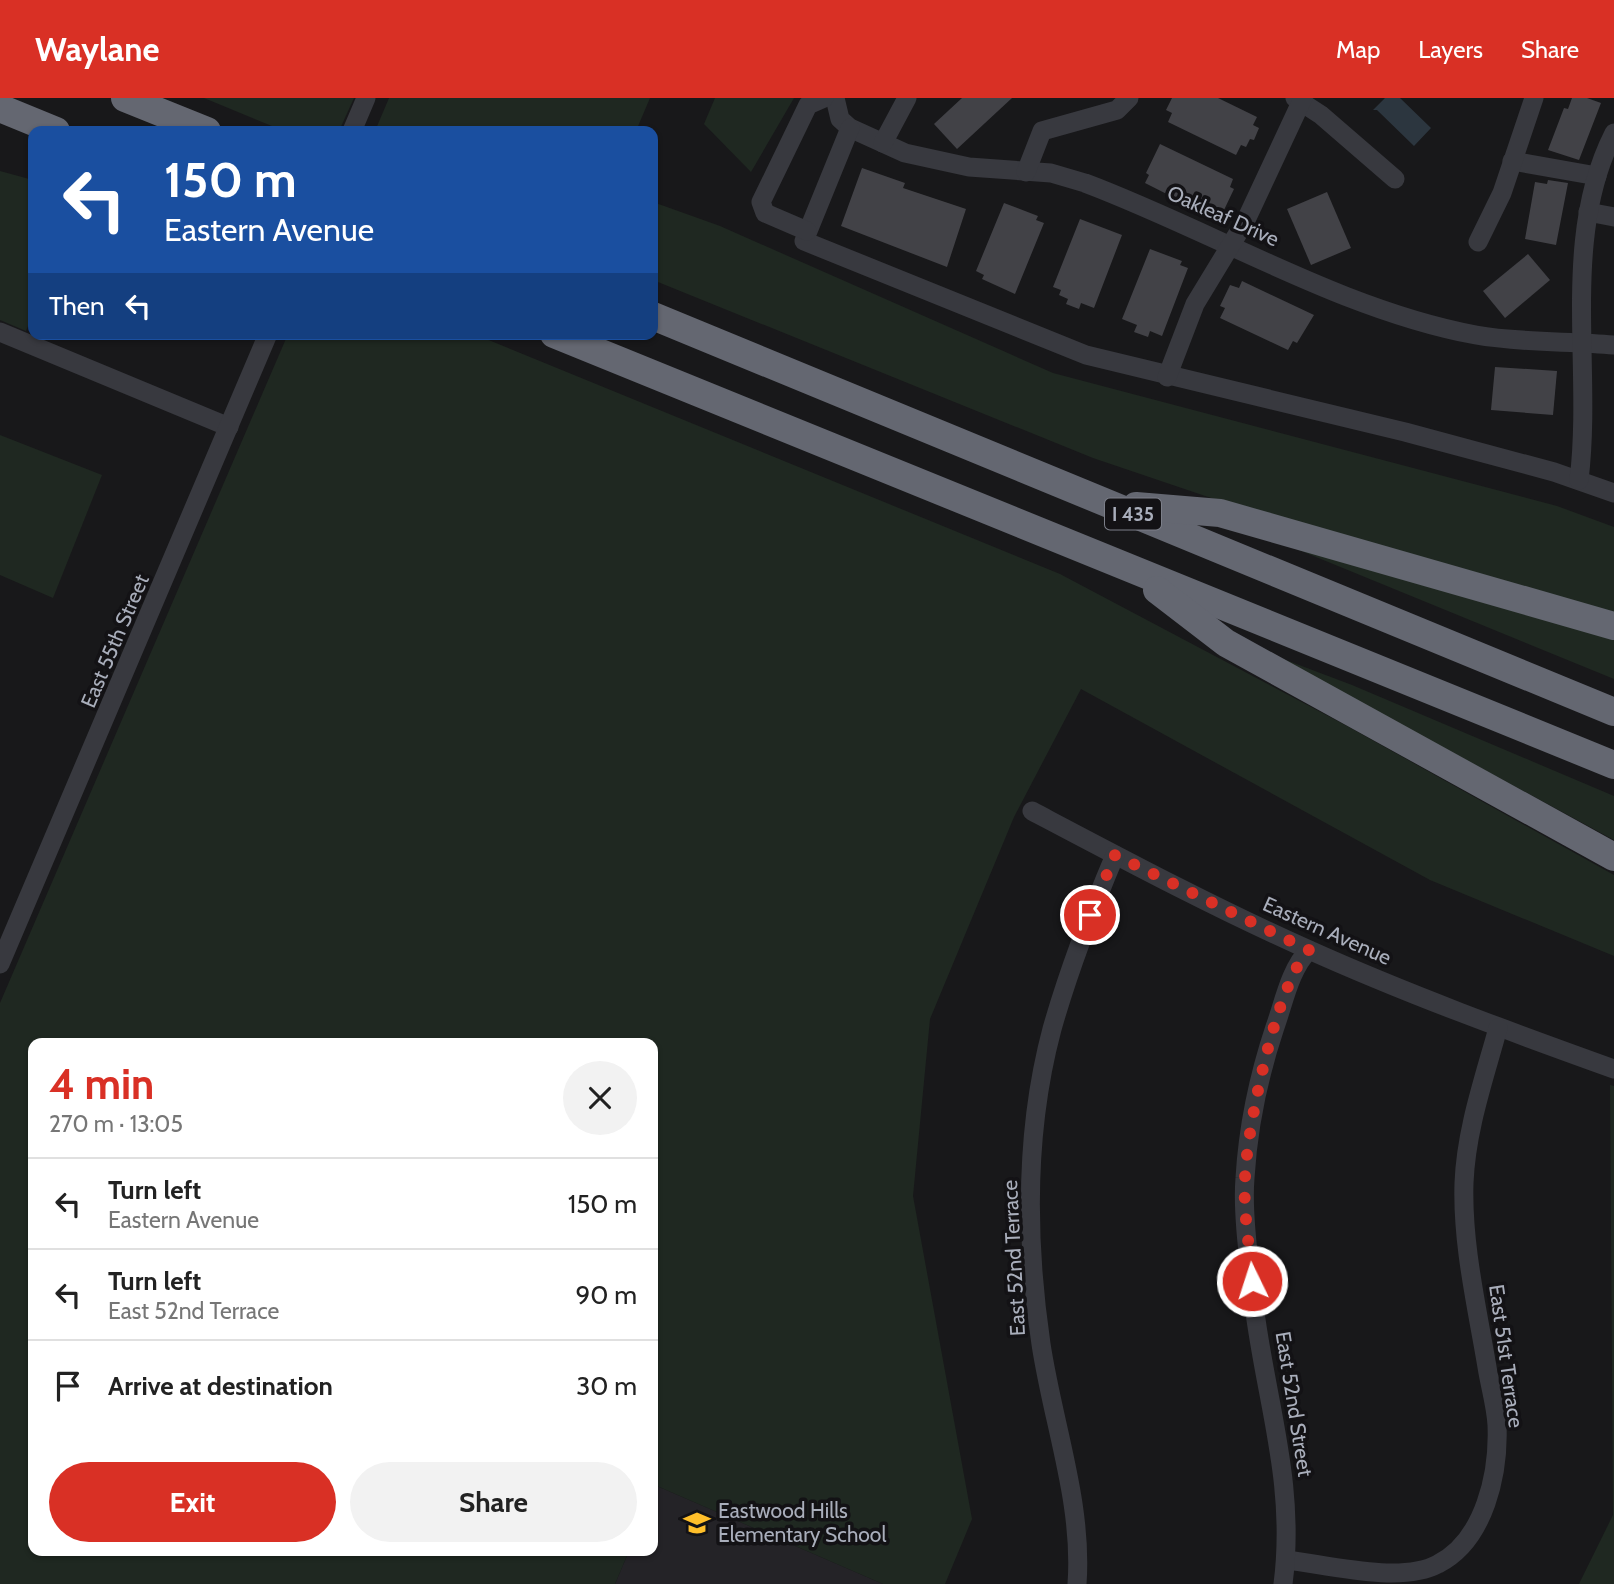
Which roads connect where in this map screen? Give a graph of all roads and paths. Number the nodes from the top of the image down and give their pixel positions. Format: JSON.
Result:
{"nodes":[{"id":1,"x":125,"y":98,"type":"edge"},
{"id":2,"x":366,"y":98,"type":"edge"},
{"id":3,"x":824,"y":98,"type":"edge"},
{"id":4,"x":835,"y":98,"type":"edge"},
{"id":5,"x":907,"y":98,"type":"edge"},
{"id":6,"x":1129,"y":98,"type":"edge"},
{"id":7,"x":1534,"y":98,"type":"edge"},
{"id":8,"x":1300,"y":99,"type":"edge"},
{"id":9,"x":0,"y":108,"type":"edge"},
{"id":10,"x":44,"y":126,"type":"edge"},
{"id":11,"x":195,"y":126,"type":"edge"},
{"id":12,"x":354,"y":126,"type":"edge"},
{"id":13,"x":850,"y":128,"type":"junction"},
{"id":14,"x":1614,"y":133,"type":"edge"},
{"id":15,"x":883,"y":143,"type":"junction"},
{"id":16,"x":1512,"y":161,"type":"junction"},
{"id":17,"x":1026,"y":172,"type":"junction"},
{"id":18,"x":1597,"y":176,"type":"junction"},
{"id":19,"x":1395,"y":179,"type":"dead end"},
{"id":20,"x":1588,"y":212,"type":"junction"},
{"id":21,"x":1614,"y":218,"type":"edge"},
{"id":22,"x":805,"y":236,"type":"junction"},
{"id":23,"x":1478,"y":242,"type":"dead end"},
{"id":24,"x":1231,"y":244,"type":"junction"},
{"id":25,"x":658,"y":318,"type":"edge"},
{"id":26,"x":0,"y":332,"type":"edge"},
{"id":27,"x":265,"y":340,"type":"edge"},
{"id":28,"x":569,"y":340,"type":"edge"},
{"id":29,"x":1583,"y":342,"type":"junction"},
{"id":30,"x":1614,"y":345,"type":"edge"},
{"id":31,"x":1167,"y":377,"type":"junction"},
{"id":32,"x":229,"y":427,"type":"junction"},
{"id":33,"x":1579,"y":480,"type":"junction"},
{"id":34,"x":1614,"y":494,"type":"edge"},
{"id":35,"x":1106,"y":503,"type":"junction"},
{"id":36,"x":1127,"y":567,"type":"junction"},
{"id":37,"x":1614,"y":626,"type":"edge"},
{"id":38,"x":1614,"y":712,"type":"edge"},
{"id":39,"x":1614,"y":765,"type":"edge"},
{"id":40,"x":1032,"y":811,"type":"dead end"},
{"id":41,"x":1115,"y":855,"type":"junction"},
{"id":42,"x":1614,"y":857,"type":"edge"},
{"id":43,"x":1309,"y":950,"type":"junction"},
{"id":44,"x":0,"y":964,"type":"edge"},
{"id":45,"x":1498,"y":1028,"type":"junction"},
{"id":46,"x":1614,"y":1069,"type":"edge"},
{"id":47,"x":1287,"y":1560,"type":"junction"},
{"id":48,"x":1077,"y":1584,"type":"edge"},
{"id":49,"x":1283,"y":1584,"type":"edge"}],
"edges":[{"from":1,"to":11,"type":"highway"},
{"from":2,"to":12,"type":"street"},
{"from":3,"to":22,"type":"street"},
{"from":4,"to":13,"type":"street"},
{"from":5,"to":15,"type":"street"},
{"from":6,"to":17,"type":"street"},
{"from":7,"to":16,"type":"street"},
{"from":8,"to":19,"type":"street"},
{"from":8,"to":24,"type":"street"},
{"from":9,"to":10,"type":"highway"},
{"from":13,"to":15,"type":"street","name":"Oakleaf Drive"},
{"from":13,"to":22,"type":"street"},
{"from":14,"to":18,"type":"street"},
{"from":15,"to":17,"type":"street","name":"Oakleaf Drive"},
{"from":16,"to":18,"type":"street"},
{"from":16,"to":23,"type":"street"},
{"from":17,"to":24,"type":"street","name":"Oakleaf Drive"},
{"from":18,"to":20,"type":"street"},
{"from":20,"to":21,"type":"street"},
{"from":20,"to":29,"type":"street"},
{"from":22,"to":31,"type":"street"},
{"from":24,"to":29,"type":"street","name":"Oakleaf Drive"},
{"from":24,"to":31,"type":"street"},
{"from":25,"to":35,"type":"highway","number":"I 435"},
{"from":26,"to":32,"type":"street"},
{"from":27,"to":32,"type":"street","name":"East 55th Street"},
{"from":28,"to":36,"type":"highway","number":"I 435"},
{"from":29,"to":30,"type":"street","name":"Oakleaf Drive"},
{"from":29,"to":33,"type":"street"},
{"from":31,"to":33,"type":"street"},
{"from":32,"to":44,"type":"street","name":"East 55th Street"},
{"from":33,"to":34,"type":"street"},
{"from":35,"to":37,"type":"highway"},
{"from":35,"to":38,"type":"highway","number":"I 435"},
{"from":36,"to":39,"type":"highway","number":"I 435"},
{"from":36,"to":42,"type":"highway"},
{"from":40,"to":41,"type":"street","name":"Eastern Avenue"},
{"from":41,"to":43,"type":"street","name":"Eastern Avenue"},
{"from":41,"to":48,"type":"street","name":"East 52nd Terrace"},
{"from":43,"to":45,"type":"street","name":"Eastern Avenue"},
{"from":43,"to":47,"type":"street","name":"East 52nd Street"},
{"from":45,"to":46,"type":"street","name":"Eastern Avenue"},
{"from":45,"to":47,"type":"street","name":"East 51st Terrace"},
{"from":47,"to":49,"type":"street","name":"East 52nd Street"}]}
